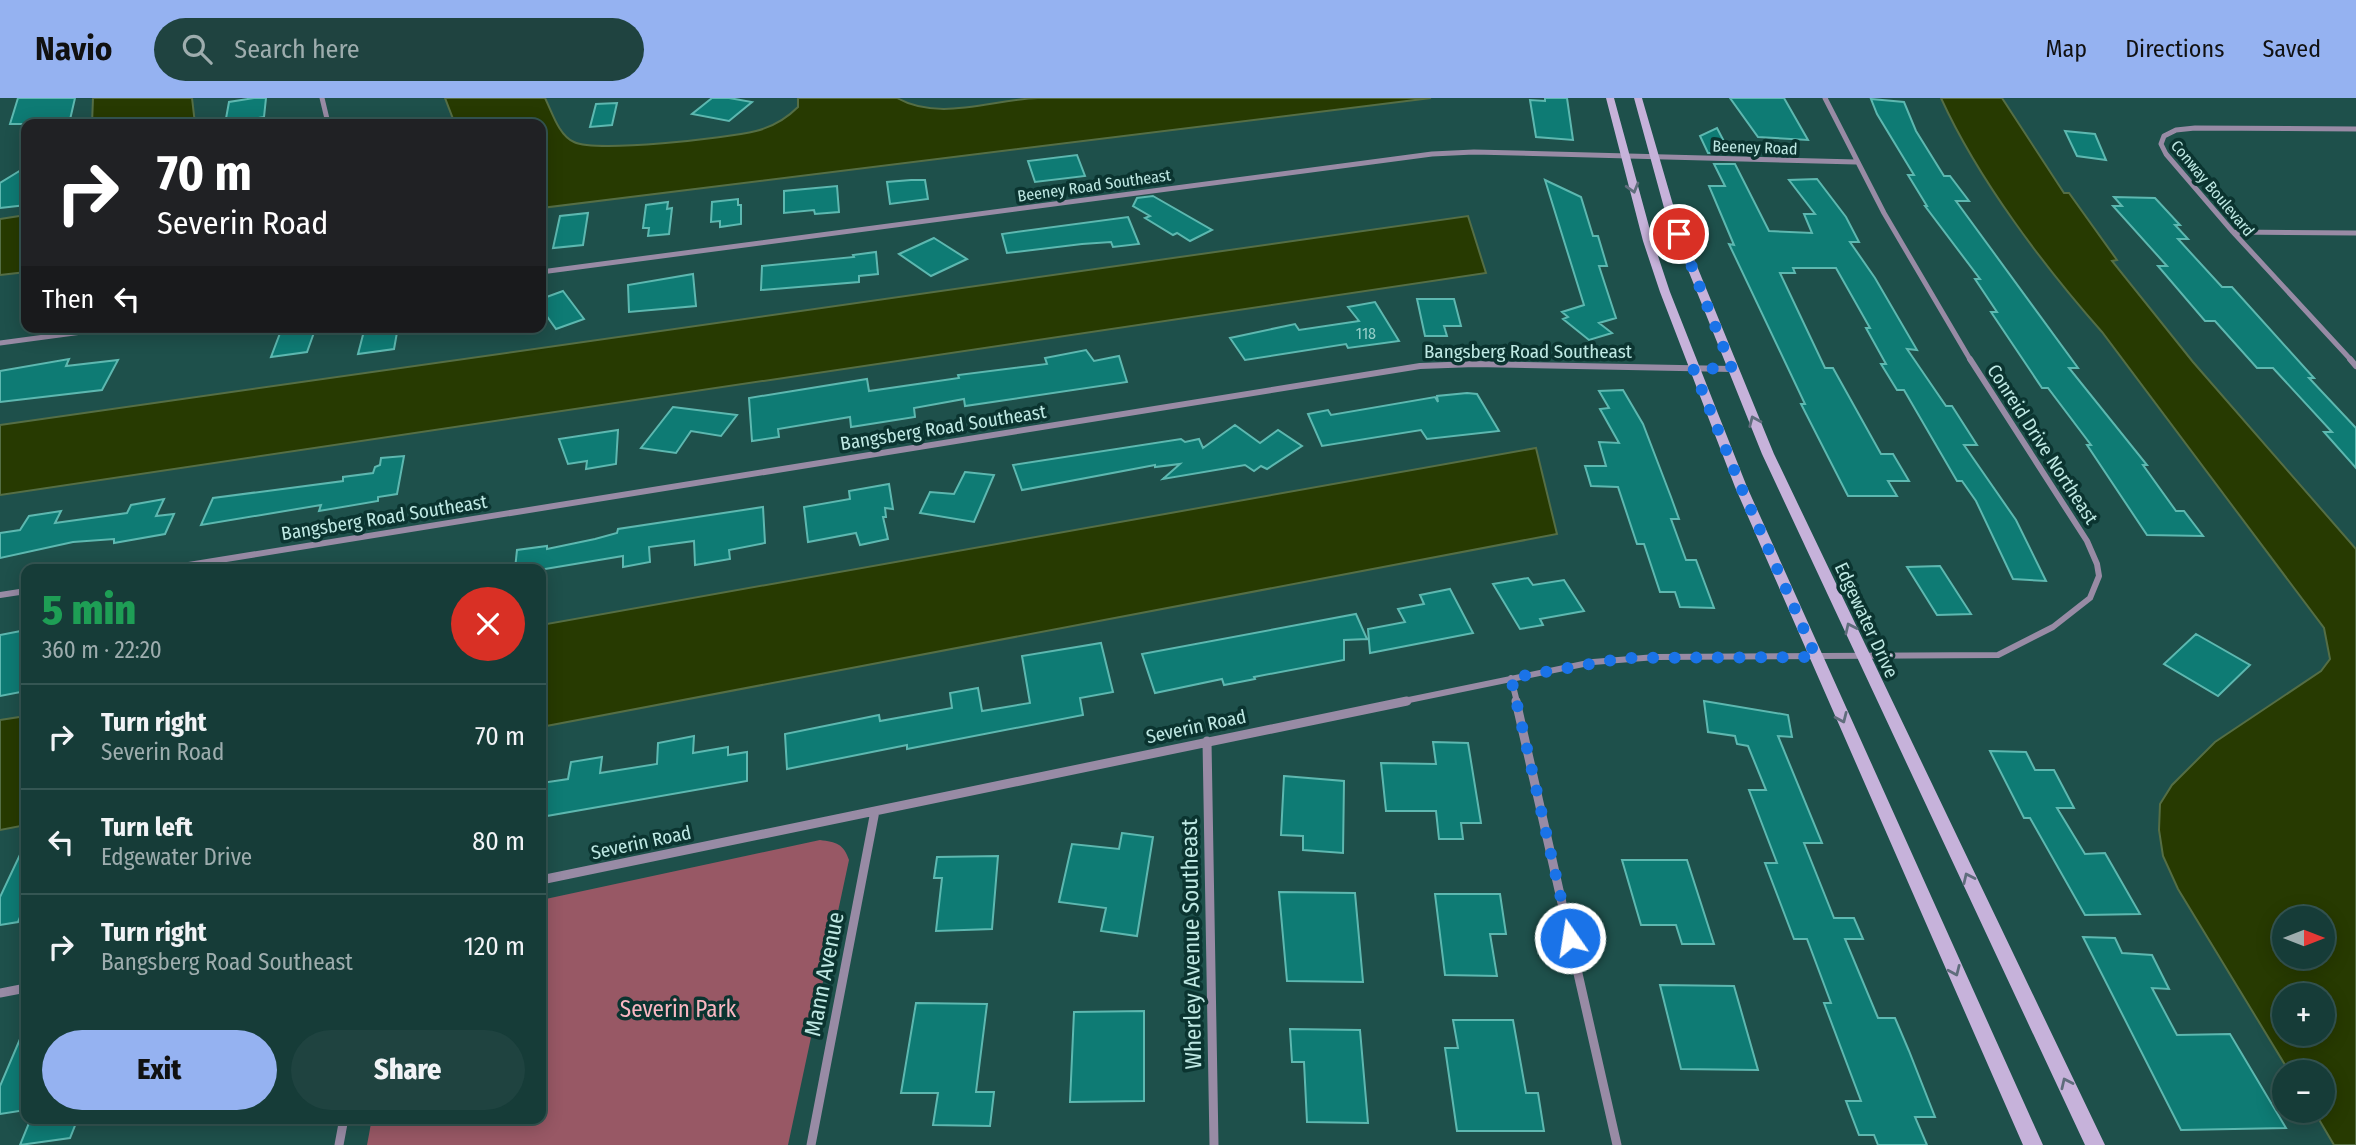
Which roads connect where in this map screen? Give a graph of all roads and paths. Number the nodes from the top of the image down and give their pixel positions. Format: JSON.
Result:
{"nodes":[{"id":1,"x":322,"y":98,"type":"edge"},
{"id":2,"x":1610,"y":98,"type":"edge"},
{"id":3,"x":1638,"y":98,"type":"edge"},
{"id":4,"x":1825,"y":98,"type":"edge"},
{"id":5,"x":327,"y":119,"type":"edge"},
{"id":6,"x":2356,"y":129,"type":"edge"},
{"id":7,"x":1624,"y":155,"type":"junction"},
{"id":8,"x":1653,"y":156,"type":"junction"},
{"id":9,"x":1856,"y":162,"type":"junction"},
{"id":10,"x":2233,"y":232,"type":"junction"},
{"id":11,"x":2356,"y":233,"type":"edge"},
{"id":12,"x":546,"y":271,"type":"edge"},
{"id":13,"x":74,"y":333,"type":"edge"},
{"id":14,"x":0,"y":343,"type":"edge"},
{"id":15,"x":2356,"y":366,"type":"edge"},
{"id":16,"x":1693,"y":368,"type":"junction"},
{"id":17,"x":1732,"y":369,"type":"junction"},
{"id":18,"x":195,"y":564,"type":"edge"},
{"id":19,"x":21,"y":592,"type":"edge"},
{"id":20,"x":0,"y":595,"type":"edge"},
{"id":21,"x":1816,"y":657,"type":"junction"},
{"id":22,"x":1863,"y":658,"type":"junction"},
{"id":23,"x":1511,"y":678,"type":"junction"},
{"id":24,"x":1207,"y":741,"type":"junction"},
{"id":25,"x":875,"y":811,"type":"junction"},
{"id":26,"x":546,"y":879,"type":"edge"},
{"id":27,"x":21,"y":989,"type":"edge"},
{"id":28,"x":0,"y":993,"type":"edge"},
{"id":29,"x":343,"y":1124,"type":"edge"},
{"id":30,"x":339,"y":1145,"type":"edge"},
{"id":31,"x":811,"y":1145,"type":"edge"},
{"id":32,"x":1214,"y":1145,"type":"edge"},
{"id":33,"x":1617,"y":1145,"type":"edge"},
{"id":34,"x":2033,"y":1145,"type":"edge"},
{"id":35,"x":2095,"y":1145,"type":"edge"}],
"edges":[{"from":1,"to":5,"type":"street"},
{"from":2,"to":7,"type":"street"},
{"from":3,"to":8,"type":"street","name":"Edgewater Drive"},
{"from":4,"to":9,"type":"street","name":"Conreid Drive Northeast"},
{"from":6,"to":10,"type":"street","name":"Conway Boulevard"},
{"from":7,"to":8,"type":"street","name":"Beeney Road Southeast"},
{"from":7,"to":12,"type":"street","name":"Beeney Road Southeast"},
{"from":7,"to":16,"type":"street","one_way":true},
{"from":8,"to":9,"type":"street","name":"Beeney Road"},
{"from":8,"to":17,"type":"street","name":"Edgewater Drive"},
{"from":9,"to":22,"type":"street","name":"Conreid Drive Northeast"},
{"from":10,"to":11,"type":"street"},
{"from":10,"to":15,"type":"street","name":"Conway Boulevard"},
{"from":13,"to":14,"type":"street"},
{"from":16,"to":17,"type":"street","name":"Bangsberg Road Southeast"},
{"from":16,"to":18,"type":"street","name":"Bangsberg Road Southeast"},
{"from":16,"to":21,"type":"street"},
{"from":22,"to":17,"type":"street","name":"Edgewater Drive","one_way":true},
{"from":19,"to":20,"type":"street"},
{"from":21,"to":22,"type":"street","name":"Severin Road"},
{"from":21,"to":23,"type":"street","name":"Severin Road"},
{"from":21,"to":34,"type":"street","one_way":true},
{"from":35,"to":22,"type":"street","name":"Edgewater Drive","one_way":true},
{"from":23,"to":24,"type":"street","name":"Severin Road"},
{"from":23,"to":33,"type":"street"},
{"from":24,"to":25,"type":"street","name":"Severin Road"},
{"from":24,"to":32,"type":"street","name":"Wherley Avenue Southeast"},
{"from":25,"to":26,"type":"street","name":"Severin Road"},
{"from":25,"to":31,"type":"street","name":"Mann Avenue"},
{"from":27,"to":28,"type":"street"},
{"from":29,"to":30,"type":"street"}]}
